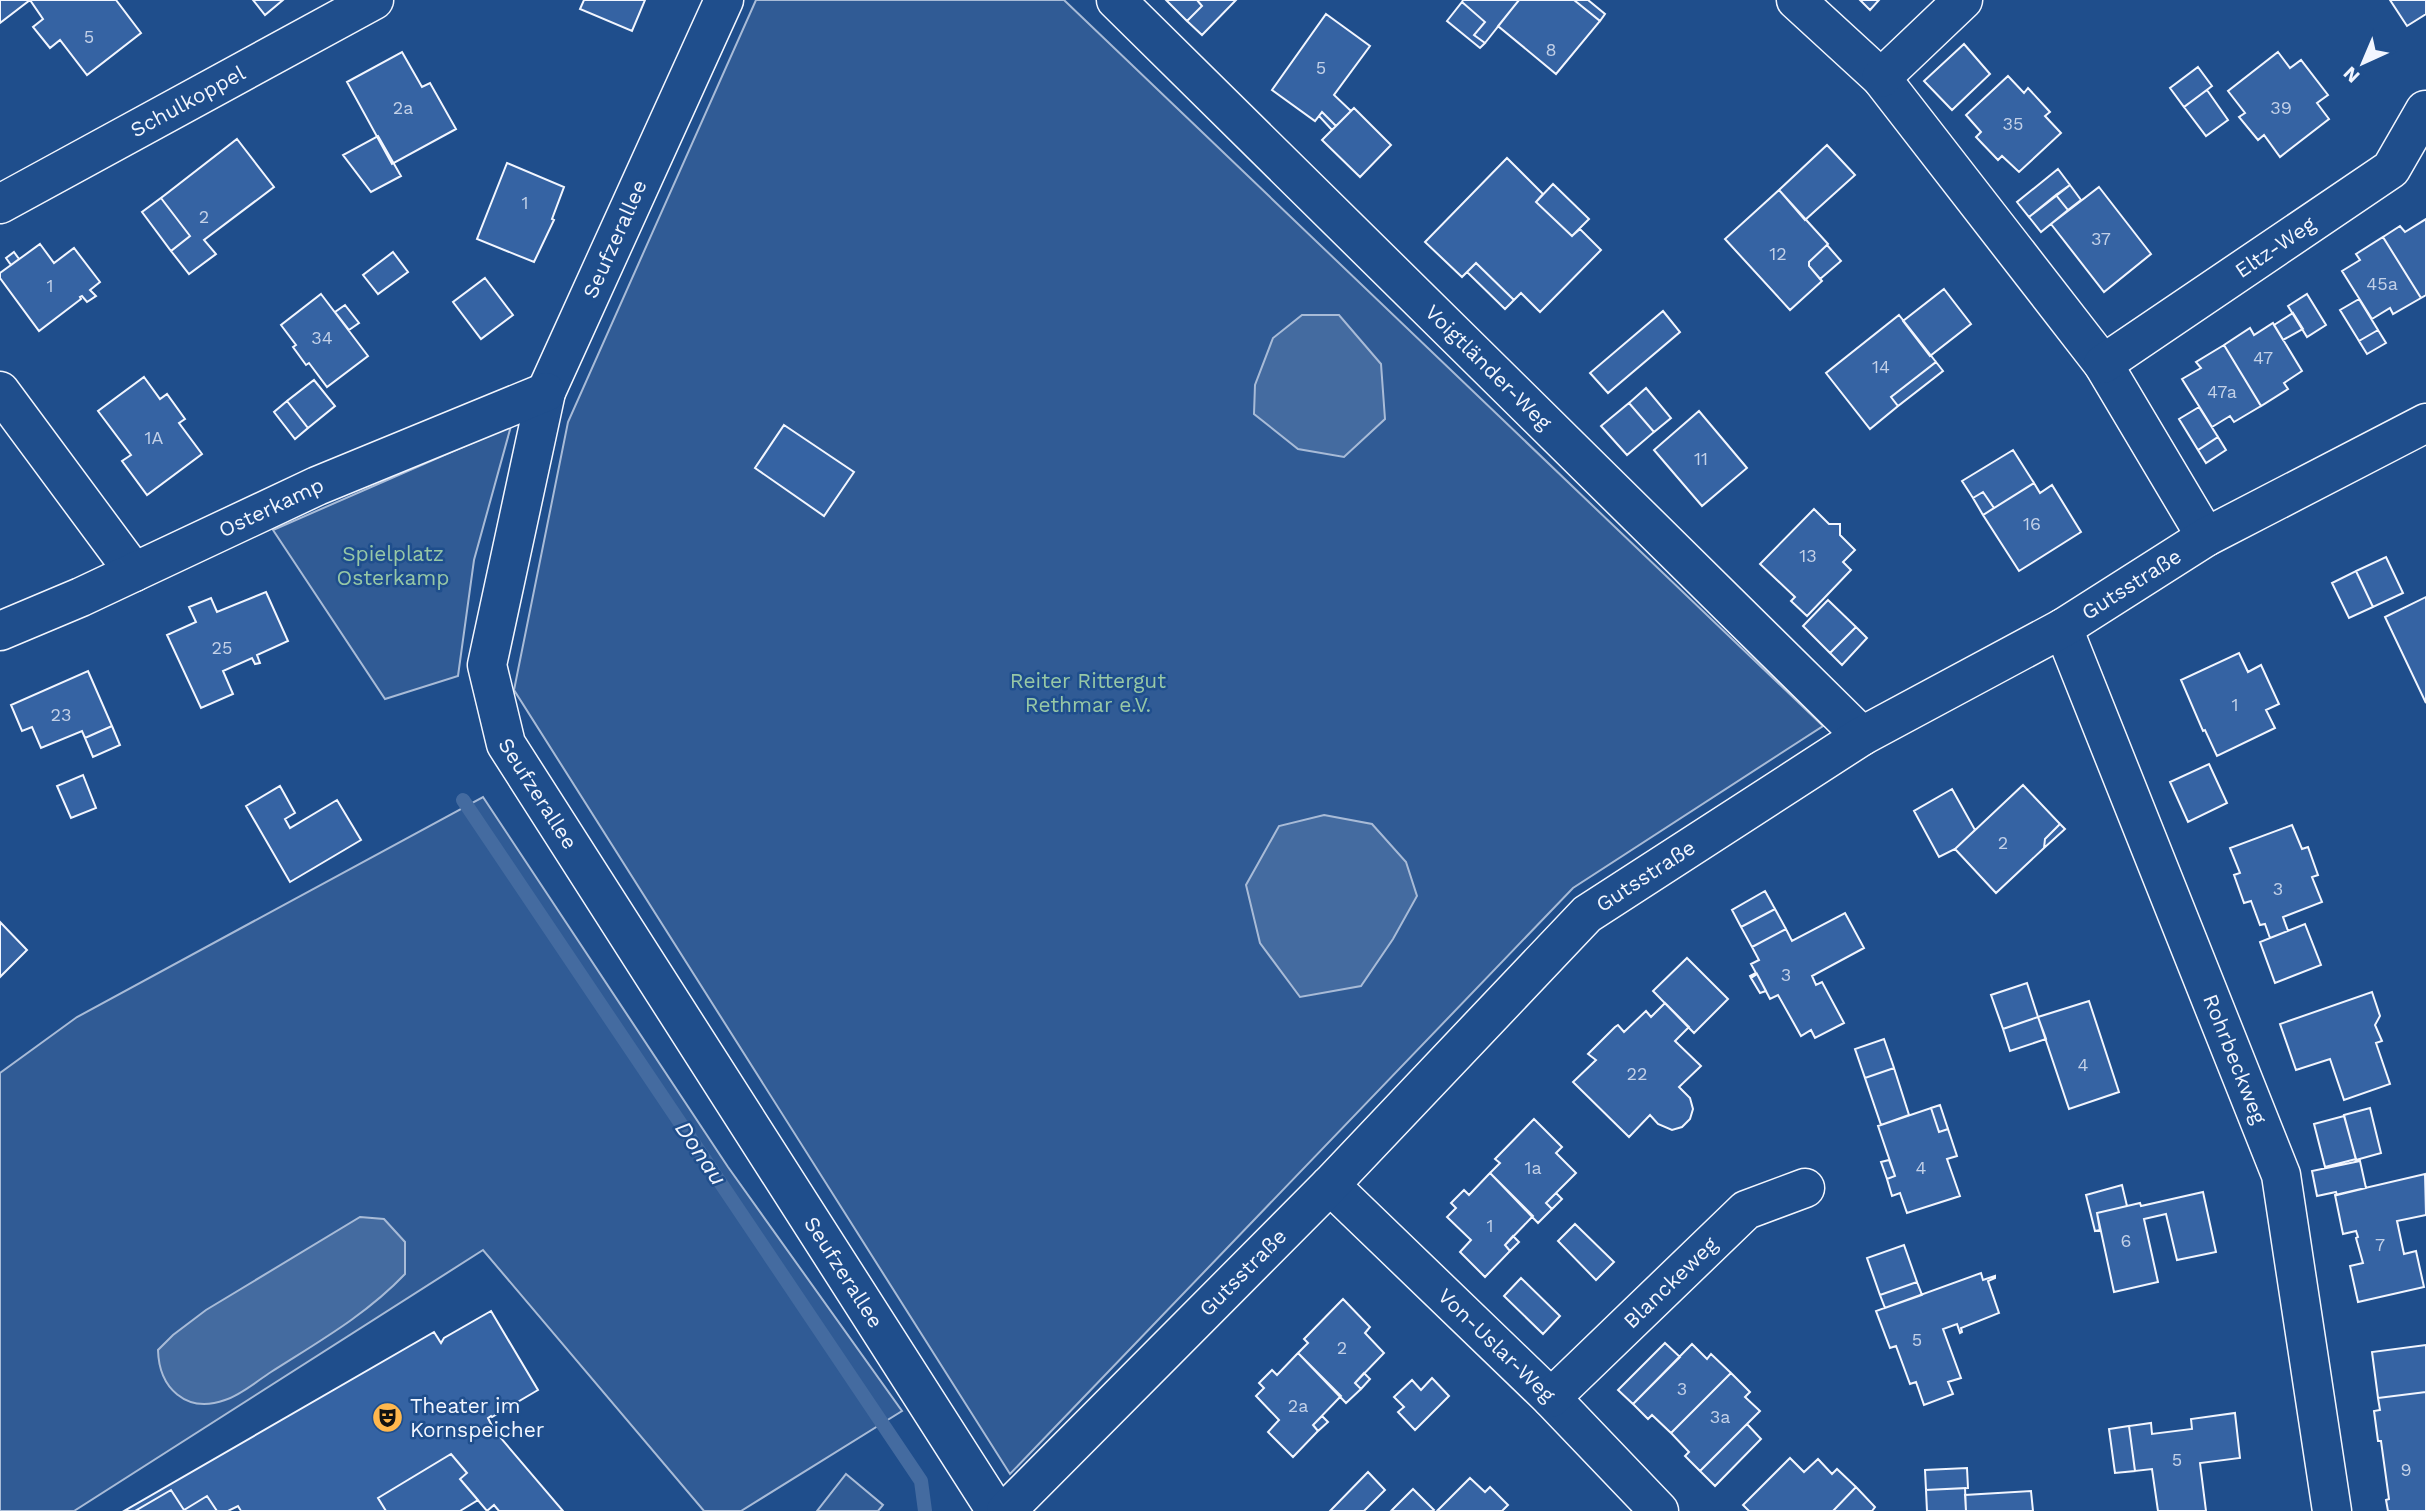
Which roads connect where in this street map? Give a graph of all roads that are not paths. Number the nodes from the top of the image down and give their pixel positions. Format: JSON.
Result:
{"nodes":[{"id":1,"x":374,"y":0,"type":"edge"},
{"id":2,"x":724,"y":0,"type":"edge"},
{"id":3,"x":1116,"y":0,"type":"edge"},
{"id":4,"x":1796,"y":0,"type":"edge"},
{"id":5,"x":1963,"y":0,"type":"edge"},
{"id":6,"x":1881,"y":78,"type":"junction"},
{"id":7,"x":2425,"y":110,"type":"edge"},
{"id":8,"x":0,"y":204,"type":"edge"},
{"id":9,"x":2103,"y":364,"type":"junction"},
{"id":10,"x":0,"y":391,"type":"edge"},
{"id":11,"x":546,"y":392,"type":"junction"},
{"id":12,"x":2426,"y":423,"type":"edge"},
{"id":13,"x":2206,"y":537,"type":"junction"},
{"id":14,"x":134,"y":572,"type":"junction"},
{"id":15,"x":2063,"y":628,"type":"junction"},
{"id":16,"x":0,"y":631,"type":"edge"},
{"id":17,"x":1862,"y":736,"type":"junction"},
{"id":18,"x":1331,"y":1185,"type":"junction"},
{"id":19,"x":1805,"y":1188,"type":"dead end"},
{"id":20,"x":1551,"y":1398,"type":"junction"},
{"id":21,"x":996,"y":1511,"type":"edge"},
{"id":22,"x":1006,"y":1511,"type":"edge"},
{"id":23,"x":1659,"y":1511,"type":"edge"},
{"id":24,"x":2332,"y":1511,"type":"edge"}],
"edges":[{"from":1,"to":8,"type":"street","name":"Schulkoppel"},
{"from":2,"to":11,"type":"street","name":"Seufzerallee"},
{"from":3,"to":17,"type":"street","name":"Voigtländer-Weg"},
{"from":4,"to":6,"type":"street"},
{"from":5,"to":6,"type":"street"},
{"from":6,"to":9,"type":"street"},
{"from":7,"to":9,"type":"street","name":"Eltz-Weg"},
{"from":9,"to":13,"type":"street"},
{"from":10,"to":14,"type":"street"},
{"from":11,"to":14,"type":"street","name":"Osterkamp"},
{"from":11,"to":21,"type":"street","name":"Seufzerallee"},
{"from":12,"to":13,"type":"street","name":"Gutsstraße"},
{"from":13,"to":15,"type":"street","name":"Gutsstraße"},
{"from":14,"to":16,"type":"street","name":"Osterkamp"},
{"from":15,"to":17,"type":"street","name":"Gutsstraße"},
{"from":15,"to":24,"type":"street","name":"Rohrbeckweg"},
{"from":17,"to":18,"type":"street","name":"Gutsstraße"},
{"from":18,"to":20,"type":"street","name":"Von-Uslar-Weg"},
{"from":18,"to":22,"type":"street","name":"Gutsstraße"},
{"from":19,"to":20,"type":"street","name":"Blanckeweg"},
{"from":20,"to":23,"type":"street","name":"Von-Uslar-Weg"}]}
